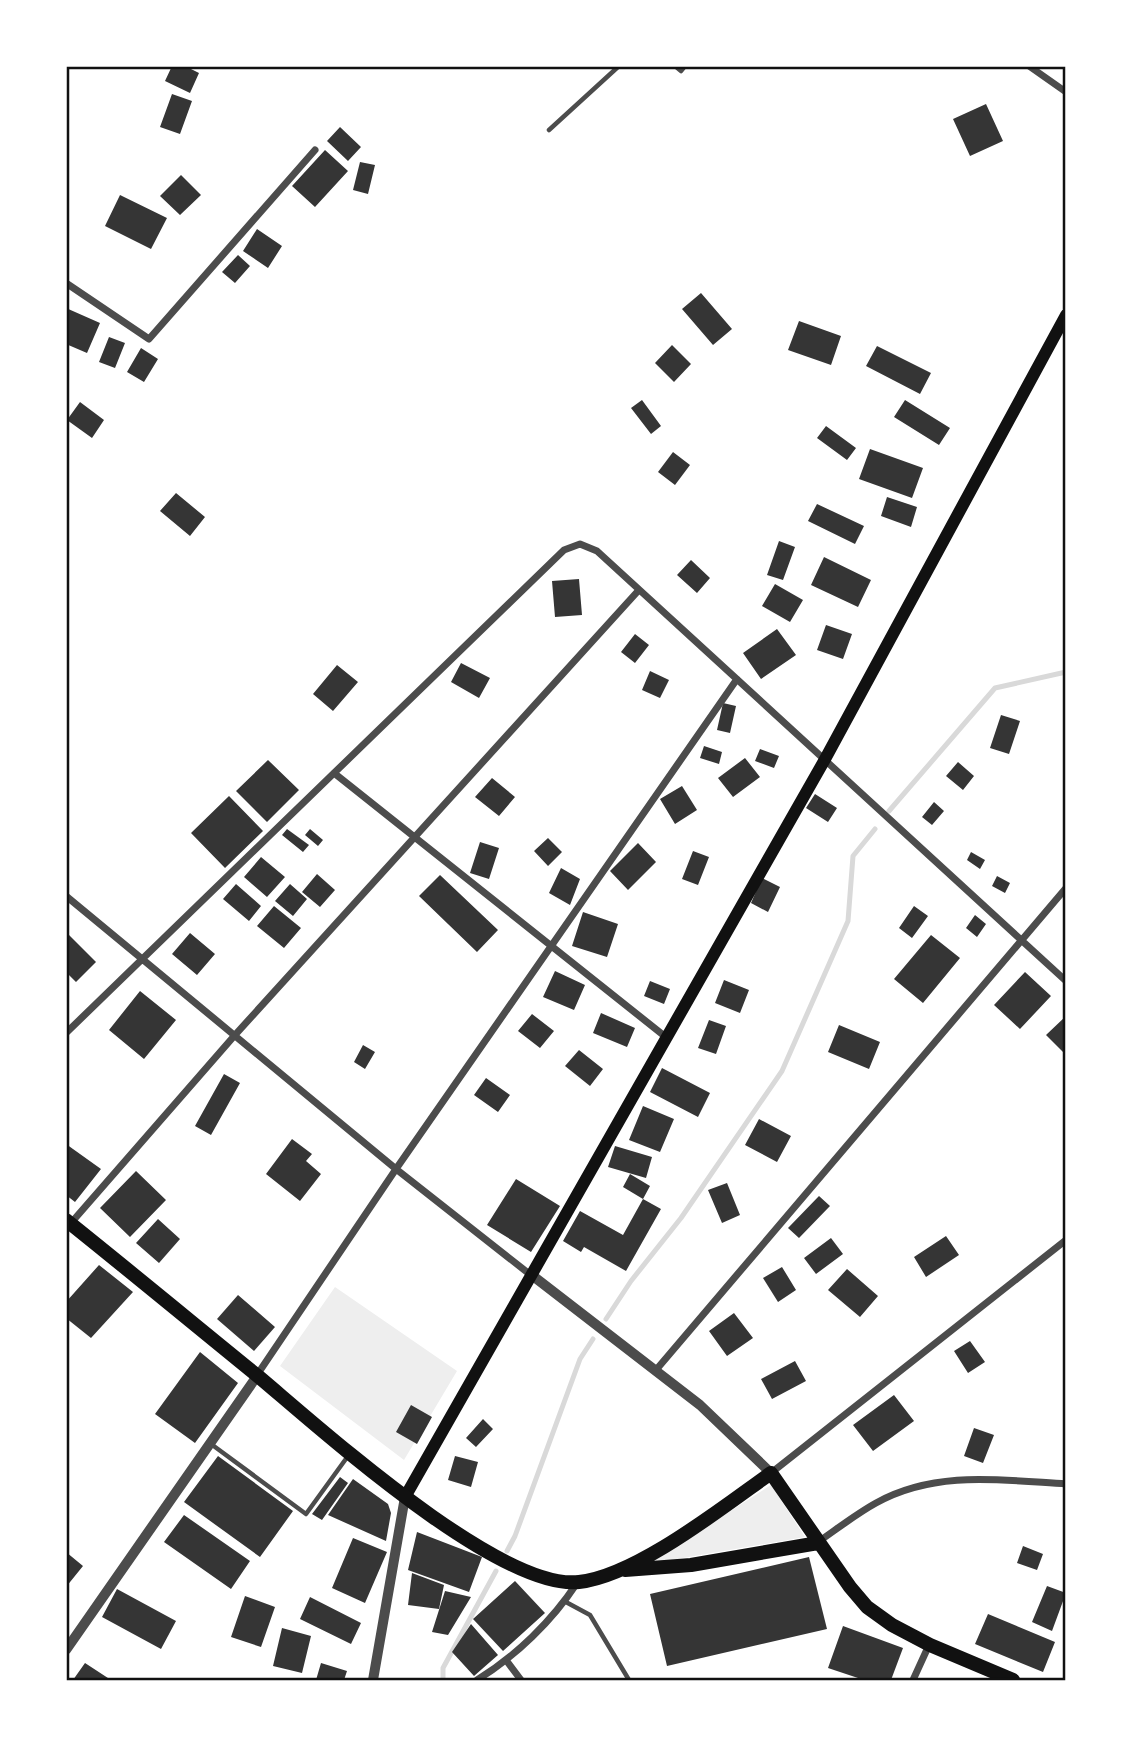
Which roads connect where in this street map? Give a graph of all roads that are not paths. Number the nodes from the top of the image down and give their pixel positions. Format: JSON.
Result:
{"nodes":[{"id":1,"x":619,"y":66,"type":"edge"},
{"id":2,"x":676,"y":66,"type":"edge"},
{"id":3,"x":685,"y":66,"type":"edge"},
{"id":4,"x":1029,"y":66,"type":"edge"},
{"id":5,"x":1066,"y":92,"type":"edge"},
{"id":6,"x":549,"y":130,"type":"dead end"},
{"id":7,"x":315,"y":150,"type":"dead end"},
{"id":8,"x":66,"y":283,"type":"edge"},
{"id":9,"x":1066,"y":314,"type":"edge"},
{"id":10,"x":638,"y":590,"type":"junction"},
{"id":11,"x":737,"y":679,"type":"junction"},
{"id":12,"x":824,"y":761,"type":"junction"},
{"id":13,"x":334,"y":773,"type":"junction"},
{"id":14,"x":414,"y":837,"type":"junction"},
{"id":15,"x":1066,"y":888,"type":"edge"},
{"id":16,"x":66,"y":896,"type":"edge"},
{"id":17,"x":1022,"y":939,"type":"junction"},
{"id":18,"x":551,"y":946,"type":"junction"},
{"id":19,"x":142,"y":959,"type":"junction"},
{"id":20,"x":1066,"y":981,"type":"edge"},
{"id":21,"x":66,"y":1034,"type":"edge"},
{"id":22,"x":235,"y":1035,"type":"junction"},
{"id":23,"x":667,"y":1039,"type":"junction"},
{"id":24,"x":396,"y":1169,"type":"junction"},
{"id":25,"x":69,"y":1221,"type":"edge"},
{"id":26,"x":1066,"y":1240,"type":"edge"},
{"id":27,"x":533,"y":1276,"type":"junction"},
{"id":28,"x":656,"y":1370,"type":"junction"},
{"id":29,"x":257,"y":1376,"type":"junction"},
{"id":30,"x":210,"y":1443,"type":"junction"},
{"id":31,"x":350,"y":1452,"type":"junction"},
{"id":32,"x":771,"y":1473,"type":"junction"},
{"id":33,"x":1066,"y":1484,"type":"edge"},
{"id":34,"x":405,"y":1497,"type":"junction"},
{"id":35,"x":818,"y":1543,"type":"junction"},
{"id":36,"x":623,"y":1570,"type":"junction"},
{"id":37,"x":577,"y":1583,"type":"junction"},
{"id":38,"x":564,"y":1601,"type":"junction"},
{"id":39,"x":930,"y":1644,"type":"junction"},
{"id":40,"x":66,"y":1650,"type":"edge"},
{"id":41,"x":506,"y":1660,"type":"junction"},
{"id":42,"x":373,"y":1681,"type":"edge"},
{"id":43,"x":477,"y":1681,"type":"edge"},
{"id":44,"x":521,"y":1681,"type":"edge"},
{"id":45,"x":629,"y":1681,"type":"edge"},
{"id":46,"x":914,"y":1681,"type":"edge"},
{"id":47,"x":1013,"y":1681,"type":"edge"}],
"edges":[{"from":1,"to":6,"type":"lane"},
{"from":2,"to":3,"type":"lane"},
{"from":4,"to":5,"type":"street"},
{"from":7,"to":8,"type":"street"},
{"from":9,"to":12,"type":"main road"},
{"from":10,"to":11,"type":"street"},
{"from":10,"to":13,"type":"street"},
{"from":10,"to":14,"type":"street"},
{"from":11,"to":12,"type":"street"},
{"from":11,"to":18,"type":"street"},
{"from":12,"to":17,"type":"street"},
{"from":12,"to":23,"type":"main road"},
{"from":13,"to":14,"type":"street"},
{"from":13,"to":19,"type":"street"},
{"from":14,"to":18,"type":"street"},
{"from":14,"to":22,"type":"street"},
{"from":15,"to":17,"type":"street"},
{"from":16,"to":19,"type":"street"},
{"from":17,"to":20,"type":"street"},
{"from":17,"to":28,"type":"street"},
{"from":18,"to":23,"type":"street"},
{"from":18,"to":24,"type":"street"},
{"from":19,"to":21,"type":"street"},
{"from":19,"to":22,"type":"street"},
{"from":22,"to":24,"type":"street"},
{"from":22,"to":25,"type":"street"},
{"from":23,"to":27,"type":"main road"},
{"from":24,"to":27,"type":"street"},
{"from":24,"to":29,"type":"street"},
{"from":25,"to":29,"type":"main road"},
{"from":26,"to":32,"type":"street"},
{"from":27,"to":28,"type":"street"},
{"from":27,"to":34,"type":"main road"},
{"from":28,"to":32,"type":"street"},
{"from":29,"to":30,"type":"street"},
{"from":29,"to":31,"type":"main road"},
{"from":30,"to":31,"type":"lane"},
{"from":30,"to":40,"type":"street"},
{"from":31,"to":34,"type":"main road"},
{"from":32,"to":35,"type":"main road"},
{"from":32,"to":36,"type":"main road"},
{"from":33,"to":35,"type":"street"},
{"from":34,"to":37,"type":"main road"},
{"from":34,"to":42,"type":"street"},
{"from":35,"to":36,"type":"main road"},
{"from":35,"to":39,"type":"main road"},
{"from":36,"to":37,"type":"main road"},
{"from":37,"to":38,"type":"street"},
{"from":38,"to":41,"type":"street"},
{"from":38,"to":45,"type":"lane"},
{"from":39,"to":46,"type":"street"},
{"from":39,"to":47,"type":"main road"},
{"from":41,"to":43,"type":"street"},
{"from":41,"to":44,"type":"street"}]}
